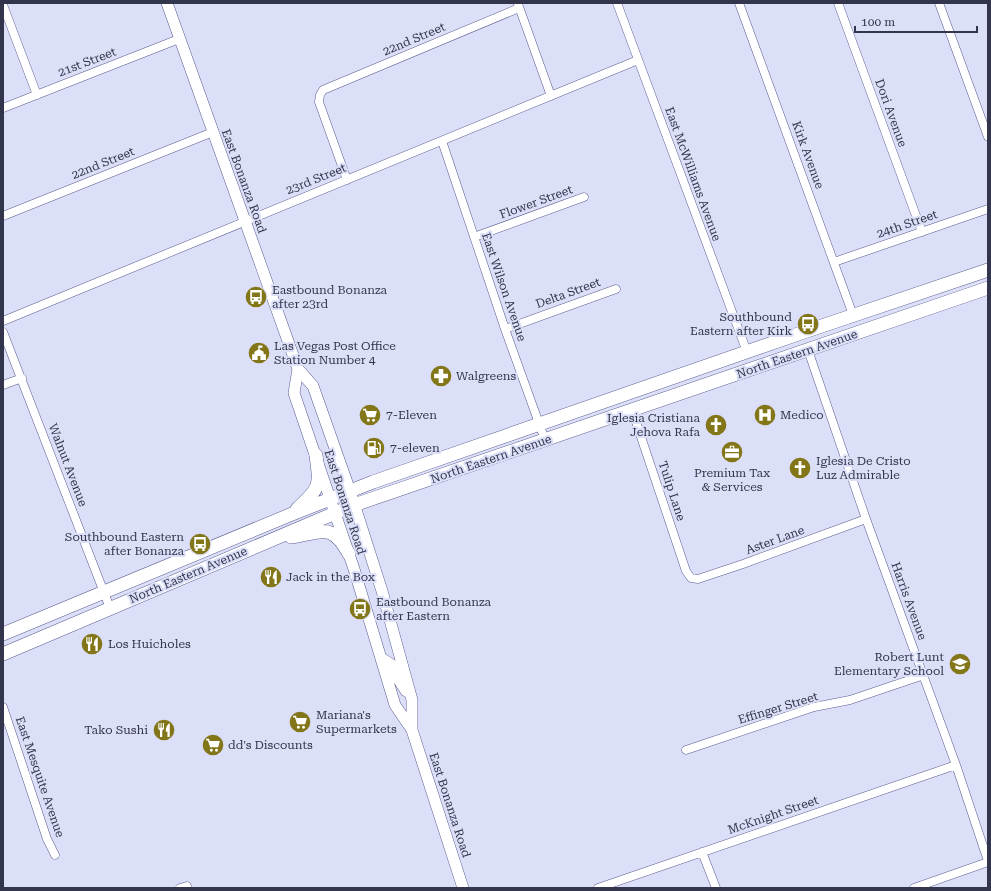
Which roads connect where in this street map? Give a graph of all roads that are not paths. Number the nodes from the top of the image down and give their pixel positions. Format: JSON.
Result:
{"nodes":[{"id":1,"x":167,"y":3,"type":"edge"},
{"id":2,"x":617,"y":3,"type":"edge"},
{"id":3,"x":739,"y":3,"type":"edge"},
{"id":4,"x":838,"y":3,"type":"edge"},
{"id":5,"x":939,"y":3,"type":"edge"},
{"id":6,"x":3,"y":5,"type":"edge"},
{"id":7,"x":518,"y":6,"type":"edge"},
{"id":8,"x":179,"y":39,"type":"junction"},
{"id":9,"x":638,"y":60,"type":"junction"},
{"id":10,"x":37,"y":94,"type":"junction"},
{"id":11,"x":551,"y":96,"type":"junction"},
{"id":12,"x":3,"y":108,"type":"edge"},
{"id":13,"x":213,"y":132,"type":"junction"},
{"id":14,"x":988,"y":137,"type":"edge"},
{"id":15,"x":442,"y":141,"type":"junction"},
{"id":16,"x":347,"y":180,"type":"junction"},
{"id":17,"x":584,"y":197,"type":"dead end"},
{"id":18,"x":988,"y":209,"type":"edge"},
{"id":19,"x":3,"y":216,"type":"edge"},
{"id":20,"x":245,"y":222,"type":"junction"},
{"id":21,"x":922,"y":232,"type":"junction"},
{"id":22,"x":474,"y":237,"type":"junction"},
{"id":23,"x":834,"y":262,"type":"junction"},
{"id":24,"x":988,"y":270,"type":"edge"},
{"id":25,"x":988,"y":288,"type":"edge"},
{"id":26,"x":616,"y":289,"type":"dead end"},
{"id":27,"x":879,"y":306,"type":"junction"},
{"id":28,"x":853,"y":315,"type":"junction"},
{"id":29,"x":3,"y":321,"type":"edge"},
{"id":30,"x":505,"y":329,"type":"junction"},
{"id":31,"x":3,"y":332,"type":"edge"},
{"id":32,"x":808,"y":350,"type":"junction"},
{"id":33,"x":747,"y":352,"type":"junction"},
{"id":34,"x":298,"y":369,"type":"junction"},
{"id":35,"x":22,"y":378,"type":"junction"},
{"id":36,"x":3,"y":385,"type":"edge"},
{"id":37,"x":680,"y":393,"type":"junction"},
{"id":38,"x":632,"y":410,"type":"junction"},
{"id":39,"x":540,"y":425,"type":"junction"},
{"id":40,"x":545,"y":440,"type":"junction"},
{"id":41,"x":316,"y":455,"type":"junction"},
{"id":42,"x":350,"y":491,"type":"junction"},
{"id":43,"x":331,"y":499,"type":"junction"},
{"id":44,"x":354,"y":505,"type":"junction"},
{"id":45,"x":335,"y":512,"type":"junction"},
{"id":46,"x":292,"y":514,"type":"junction"},
{"id":47,"x":866,"y":520,"type":"junction"},
{"id":48,"x":271,"y":540,"type":"junction"},
{"id":49,"x":349,"y":554,"type":"junction"},
{"id":50,"x":191,"y":556,"type":"junction"},
{"id":51,"x":691,"y":578,"type":"joint"},
{"id":52,"x":153,"y":590,"type":"junction"},
{"id":53,"x":104,"y":592,"type":"junction"},
{"id":54,"x":110,"y":608,"type":"junction"},
{"id":55,"x":3,"y":634,"type":"edge"},
{"id":56,"x":3,"y":654,"type":"edge"},
{"id":57,"x":381,"y":658,"type":"junction"},
{"id":58,"x":924,"y":675,"type":"junction"},
{"id":59,"x":412,"y":700,"type":"junction"},
{"id":60,"x":3,"y":707,"type":"edge"},
{"id":61,"x":412,"y":730,"type":"junction"},
{"id":62,"x":686,"y":750,"type":"dead end"},
{"id":63,"x":956,"y":765,"type":"junction"},
{"id":64,"x":702,"y":852,"type":"junction"},
{"id":65,"x":55,"y":855,"type":"dead end"},
{"id":66,"x":988,"y":861,"type":"edge"},
{"id":67,"x":463,"y":888,"type":"edge"},
{"id":68,"x":598,"y":888,"type":"edge"},
{"id":69,"x":716,"y":888,"type":"edge"},
{"id":70,"x":914,"y":888,"type":"edge"}],
"edges":[{"from":1,"to":8,"type":"main road","name":"East Bonanza Road"},
{"from":2,"to":9,"type":"street","name":"East McWilliams Avenue"},
{"from":3,"to":23,"type":"street","name":"Kirk Avenue"},
{"from":4,"to":21,"type":"street","name":"Dori Avenue"},
{"from":5,"to":14,"type":"street"},
{"from":6,"to":10,"type":"street"},
{"from":7,"to":11,"type":"street"},
{"from":7,"to":16,"type":"street","name":"22nd Street"},
{"from":8,"to":10,"type":"street","name":"21st Street"},
{"from":8,"to":13,"type":"main road","name":"East Bonanza Road"},
{"from":9,"to":11,"type":"street","name":"23rd Street"},
{"from":9,"to":33,"type":"street","name":"East McWilliams Avenue"},
{"from":10,"to":12,"type":"street","name":"21st Street"},
{"from":11,"to":15,"type":"street","name":"23rd Street"},
{"from":13,"to":19,"type":"street","name":"22nd Street"},
{"from":13,"to":20,"type":"main road","name":"East Bonanza Road"},
{"from":15,"to":16,"type":"street","name":"23rd Street"},
{"from":15,"to":22,"type":"street","name":"East Wilson Avenue"},
{"from":16,"to":20,"type":"street","name":"23rd Street"},
{"from":17,"to":22,"type":"street","name":"Flower Street"},
{"from":18,"to":21,"type":"street","name":"24th Street"},
{"from":20,"to":29,"type":"street","name":"23rd Street"},
{"from":20,"to":34,"type":"main road","name":"East Bonanza Road"},
{"from":21,"to":23,"type":"street","name":"24th Street"},
{"from":22,"to":30,"type":"street","name":"East Wilson Avenue"},
{"from":23,"to":28,"type":"street","name":"Kirk Avenue"},
{"from":24,"to":27,"type":"main road","name":"North Eastern Avenue"},
{"from":25,"to":32,"type":"main road","name":"North Eastern Avenue"},
{"from":26,"to":30,"type":"street","name":"Delta Street"},
{"from":27,"to":28,"type":"main road","name":"North Eastern Avenue"},
{"from":27,"to":32,"type":"main road"},
{"from":28,"to":33,"type":"main road","name":"North Eastern Avenue"},
{"from":30,"to":39,"type":"street","name":"East Wilson Avenue"},
{"from":31,"to":35,"type":"street","name":"Walnut Avenue"},
{"from":32,"to":37,"type":"main road","name":"North Eastern Avenue"},
{"from":32,"to":47,"type":"street","name":"Harris Avenue"},
{"from":33,"to":37,"type":"main road"},
{"from":33,"to":39,"type":"main road","name":"North Eastern Avenue"},
{"from":34,"to":41,"type":"main road","name":"East Bonanza Road"},
{"from":34,"to":42,"type":"main road","name":"East Bonanza Road"},
{"from":35,"to":36,"type":"street"},
{"from":35,"to":53,"type":"street","name":"Walnut Avenue"},
{"from":37,"to":38,"type":"main road","name":"North Eastern Avenue"},
{"from":38,"to":40,"type":"main road","name":"North Eastern Avenue"},
{"from":38,"to":51,"type":"street","name":"Tulip Lane"},
{"from":39,"to":40,"type":"street","name":"East Wilson Avenue"},
{"from":39,"to":42,"type":"main road","name":"North Eastern Avenue"},
{"from":40,"to":44,"type":"main road","name":"North Eastern Avenue"},
{"from":41,"to":43,"type":"main road","name":"East Bonanza Road"},
{"from":41,"to":46,"type":"main road"},
{"from":42,"to":43,"type":"main road","name":"North Eastern Avenue"},
{"from":42,"to":44,"type":"main road","name":"East Bonanza Road"},
{"from":43,"to":45,"type":"main road","name":"East Bonanza Road"},
{"from":43,"to":46,"type":"main road","name":"North Eastern Avenue"},
{"from":44,"to":45,"type":"main road","name":"North Eastern Avenue"},
{"from":44,"to":59,"type":"main road","name":"East Bonanza Road"},
{"from":45,"to":48,"type":"main road","name":"North Eastern Avenue"},
{"from":45,"to":49,"type":"main road","name":"East Bonanza Road"},
{"from":46,"to":50,"type":"main road","name":"North Eastern Avenue"},
{"from":47,"to":51,"type":"street","name":"Aster Lane"},
{"from":47,"to":58,"type":"street","name":"Harris Avenue"},
{"from":48,"to":49,"type":"main road"},
{"from":48,"to":52,"type":"main road","name":"North Eastern Avenue"},
{"from":49,"to":57,"type":"main road","name":"East Bonanza Road"},
{"from":50,"to":52,"type":"main road"},
{"from":50,"to":53,"type":"main road","name":"North Eastern Avenue"},
{"from":52,"to":54,"type":"main road","name":"North Eastern Avenue"},
{"from":53,"to":54,"type":"street","name":"Walnut Avenue"},
{"from":53,"to":55,"type":"main road","name":"North Eastern Avenue"},
{"from":54,"to":56,"type":"main road","name":"North Eastern Avenue"},
{"from":57,"to":59,"type":"main road"},
{"from":57,"to":61,"type":"main road","name":"East Bonanza Road"},
{"from":58,"to":62,"type":"street","name":"Effinger Street"},
{"from":58,"to":63,"type":"street","name":"Harris Avenue"},
{"from":59,"to":61,"type":"main road","name":"East Bonanza Road"},
{"from":60,"to":65,"type":"street","name":"East Mesquite Avenue"},
{"from":61,"to":67,"type":"main road","name":"East Bonanza Road"},
{"from":63,"to":64,"type":"street","name":"McKnight Street"},
{"from":63,"to":66,"type":"street","name":"Harris Avenue"},
{"from":64,"to":68,"type":"street","name":"McKnight Street"},
{"from":64,"to":69,"type":"street"},
{"from":66,"to":70,"type":"street"}]}
